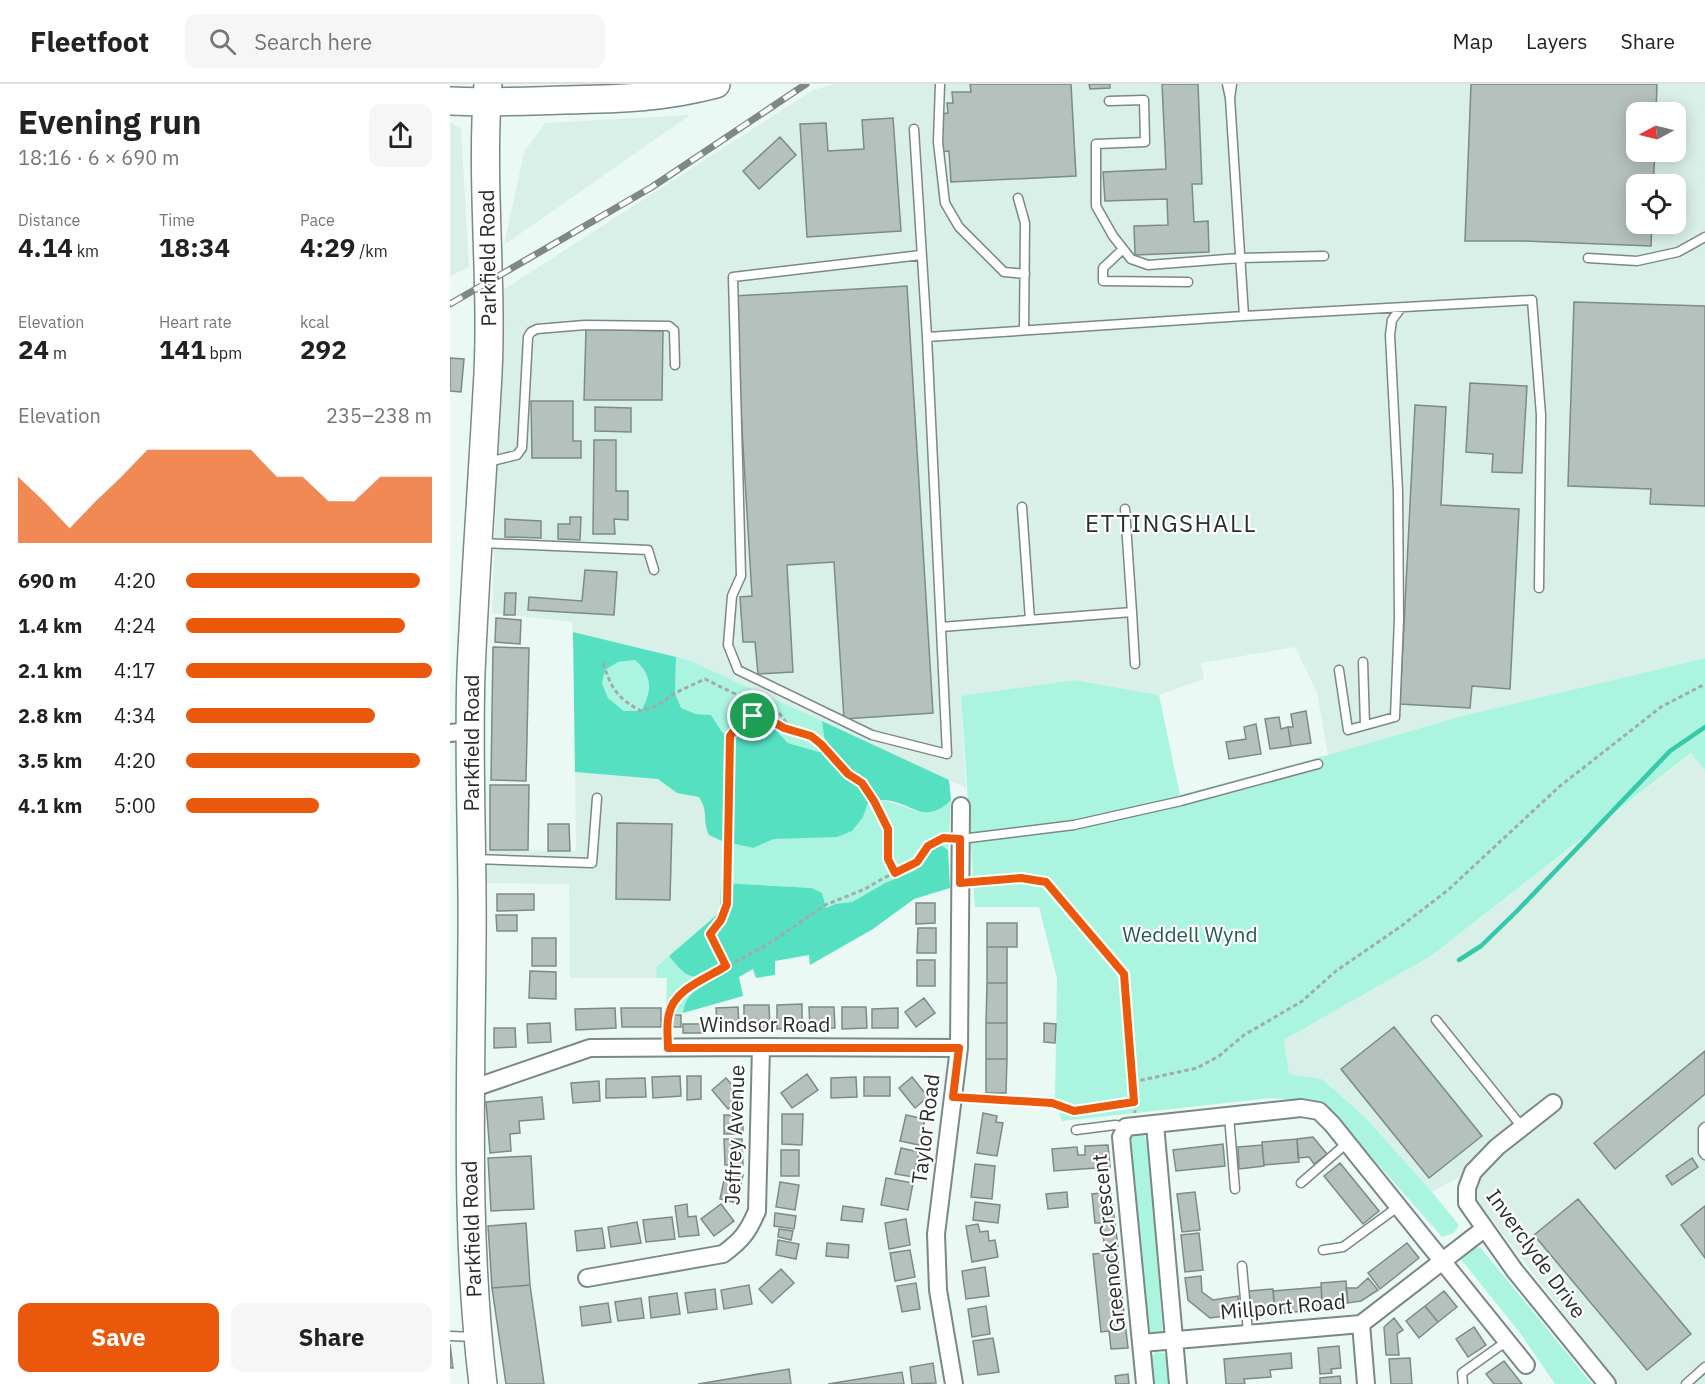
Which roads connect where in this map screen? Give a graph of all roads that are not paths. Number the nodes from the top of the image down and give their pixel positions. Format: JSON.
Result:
{"nodes":[{"id":1,"x":716,"y":84,"type":"edge"},
{"id":2,"x":940,"y":84,"type":"edge"},
{"id":3,"x":1227,"y":84,"type":"edge"},
{"id":4,"x":1232,"y":84,"type":"edge"},
{"id":5,"x":487,"y":93,"type":"edge"},
{"id":6,"x":1230,"y":98,"type":"junction"},
{"id":7,"x":450,"y":101,"type":"edge"},
{"id":8,"x":1109,"y":101,"type":"dead end"},
{"id":9,"x":914,"y":129,"type":"dead end"},
{"id":10,"x":1018,"y":198,"type":"dead end"},
{"id":11,"x":1705,"y":237,"type":"edge"},
{"id":12,"x":1123,"y":249,"type":"junction"},
{"id":13,"x":921,"y":255,"type":"junction"},
{"id":14,"x":1324,"y":255,"type":"dead end"},
{"id":15,"x":1240,"y":258,"type":"junction"},
{"id":16,"x":1588,"y":258,"type":"dead end"},
{"id":17,"x":1025,"y":274,"type":"junction"},
{"id":18,"x":1188,"y":282,"type":"dead end"},
{"id":19,"x":1401,"y":308,"type":"junction"},
{"id":20,"x":1244,"y":316,"type":"junction"},
{"id":21,"x":1024,"y":330,"type":"junction"},
{"id":22,"x":927,"y":337,"type":"junction"},
{"id":23,"x":675,"y":365,"type":"dead end"},
{"id":24,"x":482,"y":463,"type":"junction"},
{"id":25,"x":1022,"y":507,"type":"dead end"},
{"id":26,"x":1125,"y":509,"type":"dead end"},
{"id":27,"x":478,"y":543,"type":"junction"},
{"id":28,"x":654,"y":570,"type":"dead end"},
{"id":29,"x":1539,"y":588,"type":"dead end"},
{"id":30,"x":1132,"y":612,"type":"junction"},
{"id":31,"x":1030,"y":620,"type":"junction"},
{"id":32,"x":941,"y":627,"type":"junction"},
{"id":33,"x":1363,"y":662,"type":"dead end"},
{"id":34,"x":1135,"y":664,"type":"dead end"},
{"id":35,"x":1339,"y":670,"type":"dead end"},
{"id":36,"x":1365,"y":725,"type":"junction"},
{"id":37,"x":460,"y":732,"type":"edge"},
{"id":38,"x":1318,"y":764,"type":"dead end"},
{"id":39,"x":597,"y":798,"type":"dead end"},
{"id":40,"x":961,"y":806,"type":"dead end"},
{"id":41,"x":960,"y":839,"type":"junction"},
{"id":42,"x":472,"y":859,"type":"junction"},
{"id":43,"x":1436,"y":1020,"type":"dead end"},
{"id":44,"x":761,"y":1047,"type":"junction"},
{"id":45,"x":959,"y":1048,"type":"junction"},
{"id":46,"x":471,"y":1089,"type":"junction"},
{"id":47,"x":1553,"y":1103,"type":"dead end"},
{"id":48,"x":1229,"y":1116,"type":"junction"},
{"id":49,"x":1155,"y":1124,"type":"junction"},
{"id":50,"x":1131,"y":1127,"type":"junction"},
{"id":51,"x":1522,"y":1127,"type":"junction"},
{"id":52,"x":1704,"y":1128,"type":"edge"},
{"id":53,"x":1076,"y":1130,"type":"dead end"},
{"id":54,"x":1347,"y":1143,"type":"junction"},
{"id":55,"x":1705,"y":1155,"type":"edge"},
{"id":56,"x":1301,"y":1183,"type":"dead end"},
{"id":57,"x":1235,"y":1189,"type":"dead end"},
{"id":58,"x":1399,"y":1206,"type":"junction"},
{"id":59,"x":1484,"y":1229,"type":"junction"},
{"id":60,"x":1323,"y":1250,"type":"dead end"},
{"id":61,"x":1443,"y":1260,"type":"junction"},
{"id":62,"x":1242,"y":1266,"type":"dead end"},
{"id":63,"x":587,"y":1278,"type":"dead end"},
{"id":64,"x":1361,"y":1323,"type":"junction"},
{"id":65,"x":1248,"y":1332,"type":"junction"},
{"id":66,"x":450,"y":1336,"type":"edge"},
{"id":67,"x":477,"y":1337,"type":"junction"},
{"id":68,"x":1174,"y":1340,"type":"junction"},
{"id":69,"x":1507,"y":1341,"type":"junction"},
{"id":70,"x":1142,"y":1343,"type":"junction"},
{"id":71,"x":1526,"y":1365,"type":"dead end"},
{"id":72,"x":1705,"y":1368,"type":"edge"},
{"id":73,"x":483,"y":1384,"type":"edge"},
{"id":74,"x":954,"y":1384,"type":"edge"},
{"id":75,"x":1145,"y":1384,"type":"edge"},
{"id":76,"x":1178,"y":1384,"type":"edge"},
{"id":77,"x":1366,"y":1384,"type":"edge"},
{"id":78,"x":1463,"y":1384,"type":"edge"},
{"id":79,"x":1607,"y":1384,"type":"edge"},
{"id":80,"x":1686,"y":1384,"type":"edge"}],
"edges":[{"from":1,"to":5,"type":"main road"},
{"from":2,"to":17,"type":"lane"},
{"from":3,"to":6,"type":"lane"},
{"from":4,"to":6,"type":"lane"},
{"from":5,"to":7,"type":"main road"},
{"from":5,"to":24,"type":"main road","name":"Parkfield Road"},
{"from":6,"to":15,"type":"lane"},
{"from":8,"to":12,"type":"lane"},
{"from":9,"to":13,"type":"lane"},
{"from":10,"to":17,"type":"lane"},
{"from":11,"to":16,"type":"lane"},
{"from":12,"to":15,"type":"lane"},
{"from":12,"to":18,"type":"lane"},
{"from":13,"to":22,"type":"lane"},
{"from":13,"to":32,"type":"lane"},
{"from":14,"to":15,"type":"lane"},
{"from":15,"to":20,"type":"lane"},
{"from":17,"to":21,"type":"lane"},
{"from":19,"to":20,"type":"lane"},
{"from":19,"to":29,"type":"lane"},
{"from":19,"to":36,"type":"lane"},
{"from":20,"to":21,"type":"lane"},
{"from":21,"to":22,"type":"lane"},
{"from":22,"to":32,"type":"lane"},
{"from":23,"to":24,"type":"lane"},
{"from":24,"to":27,"type":"main road","name":"Parkfield Road"},
{"from":25,"to":31,"type":"lane"},
{"from":26,"to":30,"type":"lane"},
{"from":27,"to":28,"type":"lane"},
{"from":27,"to":37,"type":"main road","name":"Parkfield Road"},
{"from":30,"to":31,"type":"lane"},
{"from":30,"to":34,"type":"lane"},
{"from":31,"to":32,"type":"lane"},
{"from":33,"to":36,"type":"lane"},
{"from":35,"to":36,"type":"lane"},
{"from":37,"to":42,"type":"main road","name":"Parkfield Road"},
{"from":38,"to":41,"type":"lane"},
{"from":39,"to":42,"type":"lane"},
{"from":40,"to":41,"type":"street","name":"Taylor Road"},
{"from":41,"to":45,"type":"street","name":"Taylor Road"},
{"from":42,"to":46,"type":"main road","name":"Parkfield Road"},
{"from":43,"to":51,"type":"lane"},
{"from":44,"to":45,"type":"street","name":"Windsor Road"},
{"from":44,"to":46,"type":"street","name":"Windsor Road"},
{"from":44,"to":63,"type":"street","name":"Jeffrey Avenue"},
{"from":45,"to":74,"type":"street","name":"Taylor Road"},
{"from":46,"to":67,"type":"main road","name":"Parkfield Road"},
{"from":47,"to":51,"type":"street","name":"Inverclyde Drive"},
{"from":48,"to":49,"type":"street"},
{"from":48,"to":54,"type":"street"},
{"from":48,"to":57,"type":"lane"},
{"from":49,"to":50,"type":"street"},
{"from":49,"to":68,"type":"street"},
{"from":50,"to":53,"type":"lane"},
{"from":50,"to":70,"type":"street","name":"Greenock Crescent"},
{"from":51,"to":59,"type":"street","name":"Inverclyde Drive"},
{"from":52,"to":55,"type":"lane"},
{"from":54,"to":56,"type":"lane"},
{"from":54,"to":58,"type":"street"},
{"from":58,"to":60,"type":"lane"},
{"from":58,"to":61,"type":"street"},
{"from":59,"to":61,"type":"street","name":"Millport Road"},
{"from":59,"to":79,"type":"street","name":"Inverclyde Drive"},
{"from":61,"to":64,"type":"street","name":"Millport Road"},
{"from":61,"to":69,"type":"street"},
{"from":62,"to":65,"type":"lane"},
{"from":64,"to":65,"type":"street","name":"Millport Road"},
{"from":64,"to":77,"type":"street"},
{"from":65,"to":68,"type":"street","name":"Millport Road"},
{"from":66,"to":67,"type":"lane"},
{"from":67,"to":73,"type":"main road","name":"Parkfield Road"},
{"from":68,"to":70,"type":"street","name":"Millport Road"},
{"from":68,"to":76,"type":"street"},
{"from":69,"to":71,"type":"street"},
{"from":69,"to":78,"type":"lane"},
{"from":70,"to":75,"type":"street","name":"Greenock Crescent"},
{"from":72,"to":80,"type":"lane"}]}
